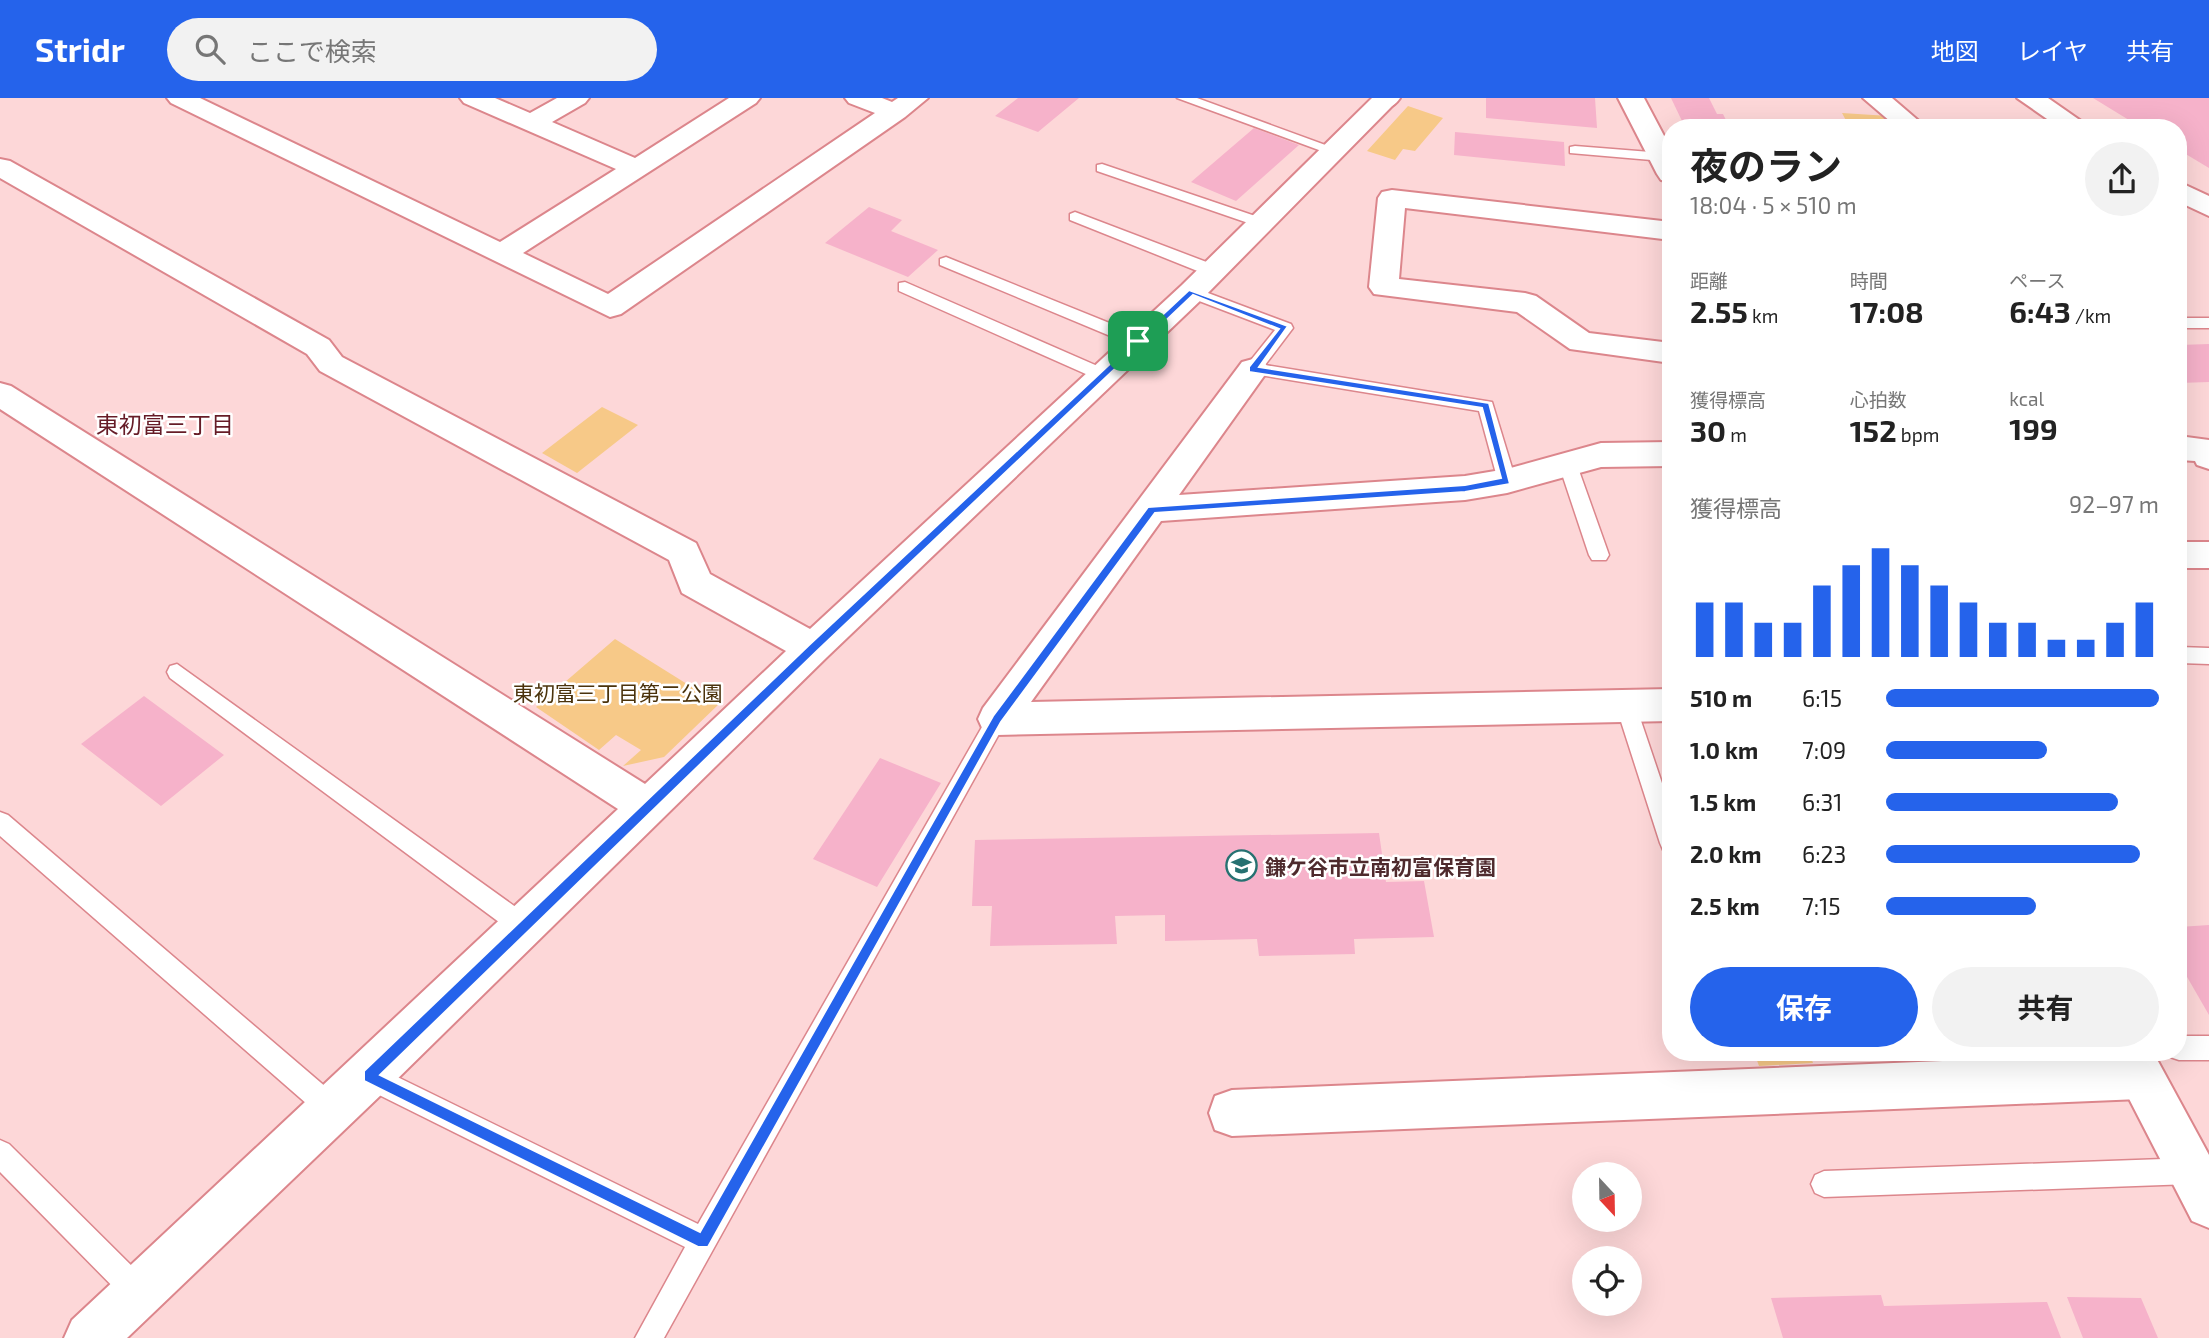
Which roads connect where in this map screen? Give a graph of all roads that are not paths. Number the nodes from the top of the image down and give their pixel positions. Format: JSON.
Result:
{"nodes":[{"id":1,"x":473,"y":98,"type":"edge"},
{"id":2,"x":576,"y":98,"type":"edge"},
{"id":3,"x":747,"y":98,"type":"edge"},
{"id":4,"x":858,"y":98,"type":"edge"},
{"id":5,"x":1184,"y":98,"type":"edge"},
{"id":6,"x":1631,"y":98,"type":"edge"},
{"id":7,"x":1876,"y":98,"type":"edge"},
{"id":8,"x":2030,"y":98,"type":"edge"},
{"id":9,"x":185,"y":99,"type":"edge"},
{"id":10,"x":1386,"y":99,"type":"edge"},
{"id":11,"x":906,"y":105,"type":"edge"},
{"id":12,"x":1903,"y":119,"type":"edge"},
{"id":13,"x":2064,"y":119,"type":"edge"},
{"id":14,"x":531,"y":123,"type":"junction"},
{"id":15,"x":1662,"y":148,"type":"edge"},
{"id":16,"x":1332,"y":150,"type":"junction"},
{"id":17,"x":1575,"y":150,"type":"dead end"},
{"id":18,"x":1662,"y":155,"type":"edge"},
{"id":19,"x":0,"y":167,"type":"edge"},
{"id":20,"x":634,"y":167,"type":"junction"},
{"id":21,"x":1102,"y":168,"type":"dead end"},
{"id":22,"x":2187,"y":195,"type":"edge"},
{"id":23,"x":2209,"y":208,"type":"edge"},
{"id":24,"x":1075,"y":217,"type":"dead end"},
{"id":25,"x":1259,"y":222,"type":"junction"},
{"id":26,"x":1662,"y":230,"type":"edge"},
{"id":27,"x":503,"y":253,"type":"junction"},
{"id":28,"x":946,"y":262,"type":"dead end"},
{"id":29,"x":1201,"y":281,"type":"junction"},
{"id":30,"x":905,"y":287,"type":"dead end"},
{"id":31,"x":2187,"y":323,"type":"edge"},
{"id":32,"x":2209,"y":324,"type":"edge"},
{"id":33,"x":1138,"y":341,"type":"junction"},
{"id":34,"x":1662,"y":352,"type":"edge"},
{"id":35,"x":1253,"y":369,"type":"junction"},
{"id":36,"x":1103,"y":375,"type":"junction"},
{"id":37,"x":0,"y":394,"type":"edge"},
{"id":38,"x":2187,"y":449,"type":"edge"},
{"id":39,"x":1662,"y":454,"type":"edge"},
{"id":40,"x":2209,"y":457,"type":"edge"},
{"id":41,"x":1568,"y":465,"type":"junction"},
{"id":42,"x":1507,"y":481,"type":"junction"},
{"id":43,"x":1152,"y":509,"type":"junction"},
{"id":44,"x":1599,"y":555,"type":"dead end"},
{"id":45,"x":2187,"y":555,"type":"edge"},
{"id":46,"x":2209,"y":555,"type":"edge"},
{"id":47,"x":813,"y":648,"type":"junction"},
{"id":48,"x":2187,"y":655,"type":"edge"},
{"id":49,"x":2209,"y":656,"type":"edge"},
{"id":50,"x":177,"y":671,"type":"dead end"},
{"id":51,"x":1662,"y":705,"type":"edge"},
{"id":52,"x":1626,"y":706,"type":"junction"},
{"id":53,"x":997,"y":719,"type":"junction"},
{"id":54,"x":648,"y":807,"type":"junction"},
{"id":55,"x":1662,"y":816,"type":"edge"},
{"id":56,"x":0,"y":822,"type":"edge"},
{"id":57,"x":523,"y":926,"type":"junction"},
{"id":58,"x":2187,"y":1048,"type":"edge"},
{"id":59,"x":2209,"y":1048,"type":"edge"},
{"id":60,"x":2134,"y":1064,"type":"edge"},
{"id":61,"x":368,"y":1076,"type":"junction"},
{"id":62,"x":332,"y":1109,"type":"junction"},
{"id":63,"x":1232,"y":1113,"type":"dead end"},
{"id":64,"x":0,"y":1153,"type":"edge"},
{"id":65,"x":1824,"y":1184,"type":"dead end"},
{"id":66,"x":2204,"y":1195,"type":"edge"},
{"id":67,"x":703,"y":1241,"type":"junction"},
{"id":68,"x":138,"y":1292,"type":"junction"},
{"id":69,"x":90,"y":1338,"type":"edge"},
{"id":70,"x":649,"y":1338,"type":"edge"}],
"edges":[{"from":1,"to":14,"type":"street"},
{"from":2,"to":14,"type":"street"},
{"from":3,"to":20,"type":"street"},
{"from":4,"to":11,"type":"street"},
{"from":5,"to":16,"type":"lane"},
{"from":6,"to":15,"type":"street"},
{"from":7,"to":12,"type":"street"},
{"from":8,"to":13,"type":"street"},
{"from":9,"to":27,"type":"street"},
{"from":10,"to":16,"type":"street"},
{"from":11,"to":27,"type":"street"},
{"from":14,"to":20,"type":"street"},
{"from":16,"to":25,"type":"street"},
{"from":17,"to":18,"type":"lane"},
{"from":19,"to":47,"type":"street"},
{"from":20,"to":27,"type":"street"},
{"from":21,"to":25,"type":"lane"},
{"from":22,"to":23,"type":"street"},
{"from":24,"to":29,"type":"lane"},
{"from":25,"to":29,"type":"street"},
{"from":26,"to":34,"type":"street"},
{"from":28,"to":33,"type":"lane"},
{"from":29,"to":33,"type":"street"},
{"from":29,"to":35,"type":"lane"},
{"from":30,"to":36,"type":"lane"},
{"from":31,"to":32,"type":"lane"},
{"from":33,"to":36,"type":"street"},
{"from":35,"to":42,"type":"lane"},
{"from":35,"to":43,"type":"street"},
{"from":36,"to":47,"type":"street"},
{"from":37,"to":54,"type":"street"},
{"from":38,"to":40,"type":"street"},
{"from":39,"to":41,"type":"street"},
{"from":41,"to":42,"type":"street"},
{"from":41,"to":44,"type":"lane"},
{"from":42,"to":43,"type":"street"},
{"from":43,"to":53,"type":"street"},
{"from":45,"to":46,"type":"street"},
{"from":47,"to":54,"type":"street"},
{"from":48,"to":49,"type":"lane"},
{"from":50,"to":57,"type":"lane"},
{"from":51,"to":52,"type":"street"},
{"from":52,"to":53,"type":"street"},
{"from":52,"to":55,"type":"lane"},
{"from":53,"to":67,"type":"lane"},
{"from":54,"to":57,"type":"street"},
{"from":56,"to":62,"type":"lane"},
{"from":57,"to":61,"type":"street"},
{"from":58,"to":59,"type":"lane"},
{"from":60,"to":63,"type":"street"},
{"from":60,"to":66,"type":"street"},
{"from":61,"to":62,"type":"street"},
{"from":61,"to":67,"type":"lane"},
{"from":62,"to":68,"type":"street"},
{"from":64,"to":68,"type":"lane"},
{"from":65,"to":66,"type":"lane"},
{"from":67,"to":70,"type":"lane"},
{"from":68,"to":69,"type":"street"}]}
